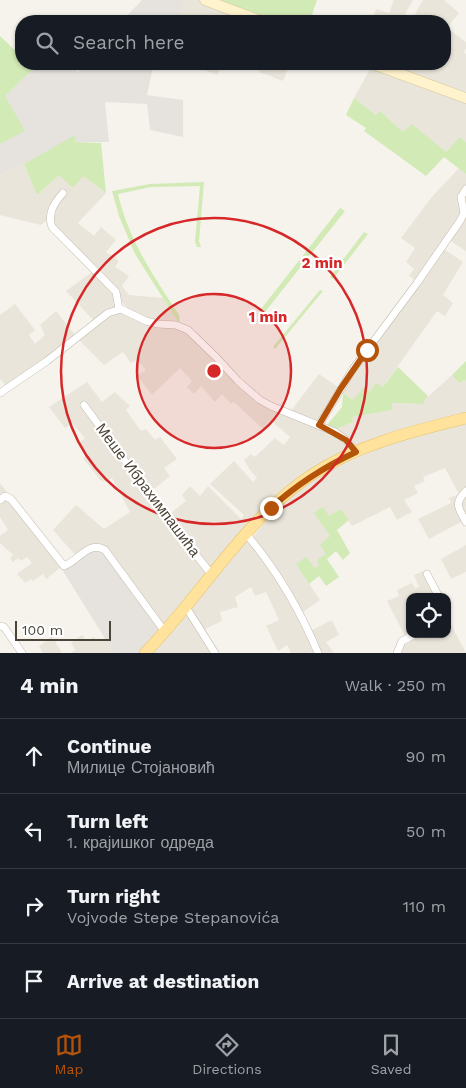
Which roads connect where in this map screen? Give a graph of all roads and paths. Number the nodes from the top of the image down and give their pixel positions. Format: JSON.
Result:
{"nodes":[{"id":1,"x":205,"y":0,"type":"edge"},
{"id":2,"x":246,"y":15,"type":"edge"},
{"id":3,"x":389,"y":70,"type":"edge"},
{"id":4,"x":466,"y":98,"type":"edge"},
{"id":5,"x":466,"y":189,"type":"edge"},
{"id":6,"x":62,"y":193,"type":"dead end"},
{"id":7,"x":119,"y":309,"type":"junction"},
{"id":8,"x":0,"y":393,"type":"edge"},
{"id":9,"x":84,"y":405,"type":"dead end"},
{"id":10,"x":466,"y":418,"type":"edge"},
{"id":11,"x":319,"y":425,"type":"junction"},
{"id":12,"x":356,"y":452,"type":"junction"},
{"id":13,"x":466,"y":491,"type":"edge"},
{"id":14,"x":0,"y":500,"type":"edge"},
{"id":15,"x":466,"y":522,"type":"edge"},
{"id":16,"x":246,"y":534,"type":"junction"},
{"id":17,"x":427,"y":574,"type":"dead end"},
{"id":18,"x":212,"y":575,"type":"junction"},
{"id":19,"x":437,"y":593,"type":"edge"},
{"id":20,"x":186,"y":607,"type":"junction"},
{"id":21,"x":0,"y":626,"type":"edge"},
{"id":22,"x":165,"y":632,"type":"junction"},
{"id":23,"x":408,"y":638,"type":"edge"},
{"id":24,"x":22,"y":653,"type":"edge"},
{"id":25,"x":145,"y":653,"type":"edge"},
{"id":26,"x":215,"y":653,"type":"edge"},
{"id":27,"x":318,"y":653,"type":"edge"},
{"id":28,"x":397,"y":653,"type":"edge"}],
"edges":[{"from":1,"to":2,"type":"main road"},
{"from":3,"to":4,"type":"main road"},
{"from":5,"to":11,"type":"street"},
{"from":6,"to":7,"type":"street"},
{"from":7,"to":8,"type":"street"},
{"from":7,"to":11,"type":"street"},
{"from":9,"to":18,"type":"street","name":"Меше Ибрахимпашића"},
{"from":10,"to":12,"type":"main road"},
{"from":11,"to":12,"type":"street"},
{"from":12,"to":16,"type":"main road"},
{"from":13,"to":15,"type":"street"},
{"from":14,"to":22,"type":"street"},
{"from":16,"to":18,"type":"main road"},
{"from":16,"to":27,"type":"street"},
{"from":17,"to":19,"type":"street"},
{"from":18,"to":20,"type":"main road"},
{"from":20,"to":22,"type":"main road"},
{"from":20,"to":26,"type":"street"},
{"from":21,"to":24,"type":"street"},
{"from":22,"to":25,"type":"main road"},
{"from":23,"to":28,"type":"street"}]}
